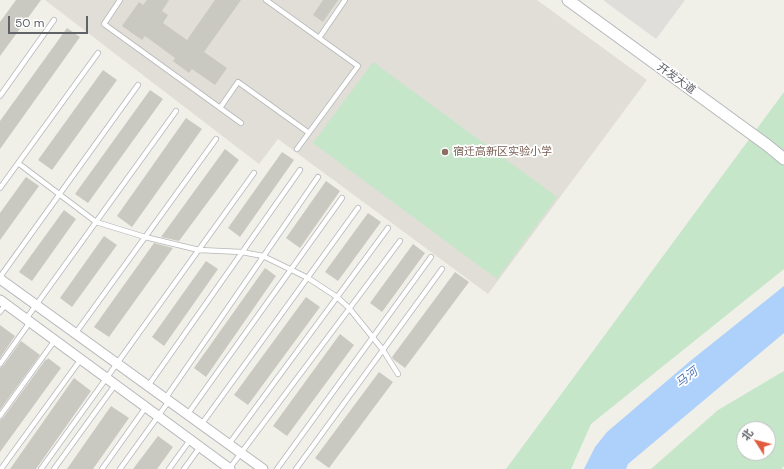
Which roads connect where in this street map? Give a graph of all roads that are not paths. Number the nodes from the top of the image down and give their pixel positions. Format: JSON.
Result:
{"nodes":[{"id":1,"x":120,"y":0,"type":"edge"},
{"id":2,"x":266,"y":0,"type":"edge"},
{"id":3,"x":345,"y":0,"type":"edge"},
{"id":4,"x":568,"y":0,"type":"edge"},
{"id":5,"x":54,"y":20,"type":"dead end"},
{"id":6,"x":319,"y":38,"type":"junction"},
{"id":7,"x":98,"y":53,"type":"dead end"},
{"id":8,"x":138,"y":85,"type":"dead end"},
{"id":9,"x":0,"y":96,"type":"edge"},
{"id":10,"x":220,"y":108,"type":"junction"},
{"id":11,"x":176,"y":111,"type":"dead end"},
{"id":12,"x":242,"y":123,"type":"dead end"},
{"id":13,"x":309,"y":132,"type":"junction"},
{"id":14,"x":216,"y":139,"type":"dead end"},
{"id":15,"x":297,"y":149,"type":"dead end"},
{"id":16,"x":784,"y":159,"type":"edge"},
{"id":17,"x":18,"y":163,"type":"junction"},
{"id":18,"x":300,"y":170,"type":"dead end"},
{"id":19,"x":254,"y":173,"type":"dead end"},
{"id":20,"x":318,"y":177,"type":"dead end"},
{"id":21,"x":0,"y":188,"type":"edge"},
{"id":22,"x":59,"y":194,"type":"junction"},
{"id":23,"x":342,"y":198,"type":"dead end"},
{"id":24,"x":358,"y":208,"type":"dead end"},
{"id":25,"x":96,"y":222,"type":"junction"},
{"id":26,"x":388,"y":228,"type":"dead end"},
{"id":27,"x":145,"y":237,"type":"junction"},
{"id":28,"x":400,"y":241,"type":"dead end"},
{"id":29,"x":198,"y":250,"type":"junction"},
{"id":30,"x":242,"y":252,"type":"junction"},
{"id":31,"x":263,"y":256,"type":"junction"},
{"id":32,"x":430,"y":257,"type":"dead end"},
{"id":33,"x":291,"y":269,"type":"junction"},
{"id":34,"x":442,"y":269,"type":"dead end"},
{"id":35,"x":0,"y":278,"type":"edge"},
{"id":36,"x":308,"y":278,"type":"junction"},
{"id":37,"x":338,"y":297,"type":"junction"},
{"id":38,"x":3,"y":302,"type":"edge"},
{"id":39,"x":36,"y":306,"type":"junction"},
{"id":40,"x":350,"y":308,"type":"junction"},
{"id":41,"x":0,"y":312,"type":"edge"},
{"id":42,"x":28,"y":321,"type":"junction"},
{"id":43,"x":75,"y":334,"type":"junction"},
{"id":44,"x":373,"y":337,"type":"junction"},
{"id":45,"x":55,"y":340,"type":"junction"},
{"id":46,"x":383,"y":350,"type":"junction"},
{"id":47,"x":81,"y":359,"type":"junction"},
{"id":48,"x":0,"y":364,"type":"edge"},
{"id":49,"x":117,"y":364,"type":"junction"},
{"id":50,"x":398,"y":374,"type":"dead end"},
{"id":51,"x":106,"y":378,"type":"junction"},
{"id":52,"x":115,"y":385,"type":"junction"},
{"id":53,"x":148,"y":386,"type":"junction"},
{"id":54,"x":167,"y":400,"type":"junction"},
{"id":55,"x":146,"y":407,"type":"junction"},
{"id":56,"x":187,"y":415,"type":"junction"},
{"id":57,"x":0,"y":416,"type":"edge"},
{"id":58,"x":158,"y":416,"type":"junction"},
{"id":59,"x":201,"y":425,"type":"junction"},
{"id":60,"x":190,"y":440,"type":"junction"},
{"id":61,"x":229,"y":444,"type":"junction"},
{"id":62,"x":200,"y":447,"type":"junction"},
{"id":63,"x":241,"y":453,"type":"junction"},
{"id":64,"x":1,"y":469,"type":"edge"},
{"id":65,"x":41,"y":469,"type":"edge"},
{"id":66,"x":54,"y":469,"type":"edge"},
{"id":67,"x":102,"y":469,"type":"edge"},
{"id":68,"x":120,"y":469,"type":"edge"},
{"id":69,"x":169,"y":469,"type":"edge"},
{"id":70,"x":184,"y":469,"type":"edge"},
{"id":71,"x":230,"y":469,"type":"edge"},
{"id":72,"x":263,"y":469,"type":"edge"},
{"id":73,"x":277,"y":469,"type":"edge"},
{"id":74,"x":296,"y":469,"type":"edge"}],
"edges":[{"from":1,"to":10,"type":"lane"},
{"from":2,"to":6,"type":"lane"},
{"from":3,"to":6,"type":"lane"},
{"from":4,"to":16,"type":"street","name":"开发大道"},
{"from":5,"to":9,"type":"lane"},
{"from":6,"to":13,"type":"lane"},
{"from":7,"to":17,"type":"lane"},
{"from":8,"to":22,"type":"lane"},
{"from":10,"to":12,"type":"lane"},
{"from":10,"to":13,"type":"lane"},
{"from":11,"to":25,"type":"lane"},
{"from":13,"to":15,"type":"lane"},
{"from":14,"to":27,"type":"lane"},
{"from":17,"to":21,"type":"lane"},
{"from":17,"to":22,"type":"lane"},
{"from":18,"to":30,"type":"lane"},
{"from":19,"to":29,"type":"lane"},
{"from":20,"to":31,"type":"lane"},
{"from":22,"to":25,"type":"lane"},
{"from":22,"to":35,"type":"lane"},
{"from":23,"to":33,"type":"lane"},
{"from":24,"to":36,"type":"lane"},
{"from":25,"to":27,"type":"lane"},
{"from":25,"to":39,"type":"lane"},
{"from":26,"to":37,"type":"lane"},
{"from":27,"to":29,"type":"lane"},
{"from":27,"to":43,"type":"lane"},
{"from":28,"to":40,"type":"lane"},
{"from":29,"to":30,"type":"lane"},
{"from":29,"to":49,"type":"lane"},
{"from":30,"to":31,"type":"lane"},
{"from":30,"to":53,"type":"lane"},
{"from":31,"to":33,"type":"lane"},
{"from":31,"to":54,"type":"lane"},
{"from":32,"to":44,"type":"lane"},
{"from":33,"to":36,"type":"lane"},
{"from":33,"to":56,"type":"lane"},
{"from":34,"to":46,"type":"lane"},
{"from":35,"to":39,"type":"street"},
{"from":36,"to":37,"type":"lane"},
{"from":36,"to":59,"type":"lane"},
{"from":37,"to":40,"type":"lane"},
{"from":37,"to":61,"type":"lane"},
{"from":38,"to":41,"type":"lane"},
{"from":38,"to":42,"type":"street"},
{"from":39,"to":42,"type":"lane"},
{"from":39,"to":43,"type":"street"},
{"from":40,"to":44,"type":"lane"},
{"from":40,"to":63,"type":"lane"},
{"from":42,"to":45,"type":"street"},
{"from":42,"to":48,"type":"lane"},
{"from":43,"to":49,"type":"street"},
{"from":44,"to":46,"type":"lane"},
{"from":44,"to":73,"type":"lane"},
{"from":45,"to":47,"type":"street"},
{"from":45,"to":57,"type":"lane"},
{"from":46,"to":50,"type":"lane"},
{"from":46,"to":74,"type":"lane"},
{"from":47,"to":51,"type":"street"},
{"from":47,"to":64,"type":"lane"},
{"from":49,"to":51,"type":"lane"},
{"from":49,"to":53,"type":"street"},
{"from":51,"to":52,"type":"street"},
{"from":51,"to":65,"type":"lane"},
{"from":52,"to":55,"type":"street"},
{"from":52,"to":66,"type":"lane"},
{"from":53,"to":54,"type":"street"},
{"from":54,"to":56,"type":"street"},
{"from":54,"to":58,"type":"lane"},
{"from":55,"to":58,"type":"street"},
{"from":55,"to":67,"type":"lane"},
{"from":56,"to":59,"type":"street"},
{"from":58,"to":60,"type":"street"},
{"from":58,"to":68,"type":"lane"},
{"from":59,"to":61,"type":"street"},
{"from":60,"to":62,"type":"street"},
{"from":60,"to":69,"type":"lane"},
{"from":61,"to":63,"type":"street"},
{"from":62,"to":70,"type":"lane"},
{"from":62,"to":71,"type":"street"},
{"from":63,"to":71,"type":"lane"},
{"from":63,"to":72,"type":"street"}]}
